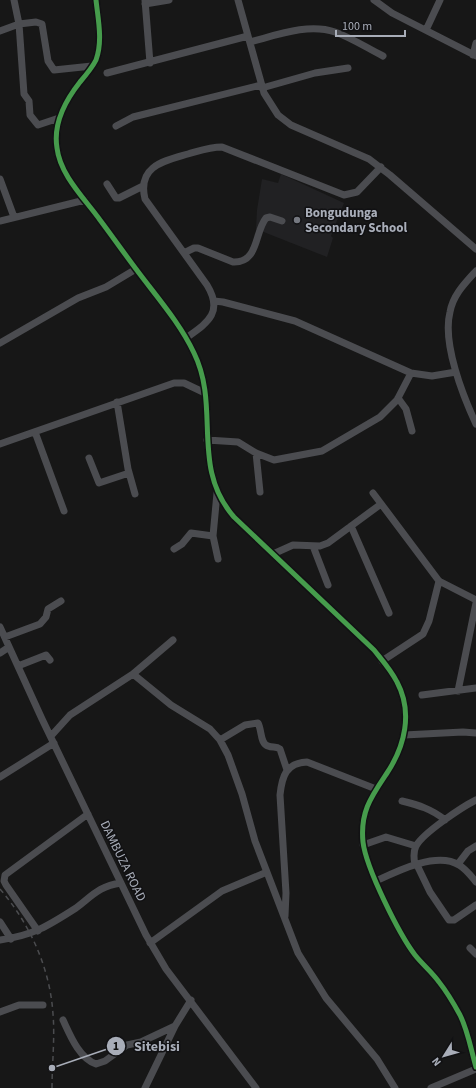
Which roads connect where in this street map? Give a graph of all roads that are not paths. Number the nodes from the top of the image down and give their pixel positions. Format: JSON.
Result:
{"nodes":[{"id":1,"x":14,"y":0,"type":"edge"},
{"id":2,"x":96,"y":0,"type":"edge"},
{"id":3,"x":168,"y":0,"type":"edge"},
{"id":4,"x":238,"y":0,"type":"edge"},
{"id":5,"x":374,"y":0,"type":"edge"},
{"id":6,"x":440,"y":0,"type":"edge"},
{"id":7,"x":145,"y":2,"type":"edge"},
{"id":8,"x":19,"y":24,"type":"junction"},
{"id":9,"x":426,"y":30,"type":"junction"},
{"id":10,"x":0,"y":31,"type":"edge"},
{"id":11,"x":249,"y":39,"type":"junction"},
{"id":12,"x":476,"y":43,"type":"edge"},
{"id":13,"x":474,"y":55,"type":"edge"},
{"id":14,"x":383,"y":56,"type":"dead end"},
{"id":15,"x":150,"y":63,"type":"junction"},
{"id":16,"x":92,"y":66,"type":"junction"},
{"id":17,"x":348,"y":68,"type":"dead end"},
{"id":18,"x":107,"y":73,"type":"dead end"},
{"id":19,"x":262,"y":87,"type":"junction"},
{"id":20,"x":59,"y":118,"type":"junction"},
{"id":21,"x":116,"y":126,"type":"dead end"},
{"id":22,"x":381,"y":167,"type":"junction"},
{"id":23,"x":0,"y":179,"type":"edge"},
{"id":24,"x":107,"y":184,"type":"dead end"},
{"id":25,"x":143,"y":186,"type":"junction"},
{"id":26,"x":85,"y":200,"type":"junction"},
{"id":27,"x":14,"y":217,"type":"junction"},
{"id":28,"x":0,"y":221,"type":"edge"},
{"id":29,"x":282,"y":221,"type":"dead end"},
{"id":30,"x":476,"y":249,"type":"edge"},
{"id":31,"x":184,"y":253,"type":"junction"},
{"id":32,"x":136,"y":269,"type":"junction"},
{"id":33,"x":476,"y":271,"type":"edge"},
{"id":34,"x":214,"y":301,"type":"junction"},
{"id":35,"x":186,"y":338,"type":"junction"},
{"id":36,"x":0,"y":343,"type":"edge"},
{"id":37,"x":456,"y":372,"type":"junction"},
{"id":38,"x":411,"y":373,"type":"junction"},
{"id":39,"x":205,"y":394,"type":"junction"},
{"id":40,"x":398,"y":398,"type":"junction"},
{"id":41,"x":117,"y":402,"type":"junction"},
{"id":42,"x":476,"y":424,"type":"edge"},
{"id":43,"x":412,"y":431,"type":"dead end"},
{"id":44,"x":35,"y":432,"type":"junction"},
{"id":45,"x":207,"y":440,"type":"junction"},
{"id":46,"x":0,"y":444,"type":"edge"},
{"id":47,"x":256,"y":453,"type":"junction"},
{"id":48,"x":89,"y":458,"type":"dead end"},
{"id":49,"x":129,"y":473,"type":"junction"},
{"id":50,"x":260,"y":492,"type":"dead end"},
{"id":51,"x":217,"y":493,"type":"junction"},
{"id":52,"x":373,"y":493,"type":"dead end"},
{"id":53,"x":134,"y":494,"type":"dead end"},
{"id":54,"x":381,"y":504,"type":"junction"},
{"id":55,"x":64,"y":511,"type":"dead end"},
{"id":56,"x":351,"y":526,"type":"junction"},
{"id":57,"x":213,"y":536,"type":"junction"},
{"id":58,"x":313,"y":546,"type":"junction"},
{"id":59,"x":174,"y":549,"type":"dead end"},
{"id":60,"x":273,"y":554,"type":"junction"},
{"id":61,"x":218,"y":559,"type":"dead end"},
{"id":62,"x":439,"y":581,"type":"junction"},
{"id":63,"x":328,"y":585,"type":"dead end"},
{"id":64,"x":61,"y":601,"type":"dead end"},
{"id":65,"x":476,"y":602,"type":"edge"},
{"id":66,"x":389,"y":613,"type":"dead end"},
{"id":67,"x":0,"y":627,"type":"edge"},
{"id":68,"x":5,"y":637,"type":"junction"},
{"id":69,"x":173,"y":640,"type":"dead end"},
{"id":70,"x":9,"y":647,"type":"junction"},
{"id":71,"x":0,"y":653,"type":"edge"},
{"id":72,"x":50,"y":660,"type":"dead end"},
{"id":73,"x":382,"y":661,"type":"junction"},
{"id":74,"x":18,"y":666,"type":"junction"},
{"id":75,"x":133,"y":674,"type":"junction"},
{"id":76,"x":476,"y":688,"type":"edge"},
{"id":77,"x":458,"y":691,"type":"junction"},
{"id":78,"x":422,"y":695,"type":"dead end"},
{"id":79,"x":476,"y":733,"type":"edge"},
{"id":80,"x":404,"y":735,"type":"junction"},
{"id":81,"x":51,"y":736,"type":"junction"},
{"id":82,"x":220,"y":740,"type":"junction"},
{"id":83,"x":54,"y":743,"type":"junction"},
{"id":84,"x":287,"y":770,"type":"junction"},
{"id":85,"x":1,"y":773,"type":"edge"},
{"id":86,"x":376,"y":788,"type":"junction"},
{"id":87,"x":476,"y":800,"type":"edge"},
{"id":88,"x":402,"y":801,"type":"dead end"},
{"id":89,"x":88,"y":814,"type":"junction"},
{"id":90,"x":445,"y":820,"type":"junction"},
{"id":91,"x":364,"y":845,"type":"junction"},
{"id":92,"x":416,"y":846,"type":"junction"},
{"id":93,"x":476,"y":846,"type":"edge"},
{"id":94,"x":458,"y":864,"type":"junction"},
{"id":95,"x":416,"y":865,"type":"junction"},
{"id":96,"x":267,"y":872,"type":"junction"},
{"id":97,"x":376,"y":881,"type":"junction"},
{"id":98,"x":476,"y":882,"type":"edge"},
{"id":99,"x":121,"y":883,"type":"junction"},
{"id":100,"x":476,"y":905,"type":"edge"},
{"id":101,"x":285,"y":916,"type":"junction"},
{"id":102,"x":0,"y":922,"type":"edge"},
{"id":103,"x":38,"y":931,"type":"junction"},
{"id":104,"x":11,"y":939,"type":"junction"},
{"id":105,"x":0,"y":940,"type":"edge"},
{"id":106,"x":150,"y":943,"type":"junction"},
{"id":107,"x":470,"y":948,"type":"dead end"},
{"id":108,"x":476,"y":954,"type":"edge"},
{"id":109,"x":191,"y":1000,"type":"junction"},
{"id":110,"x":43,"y":1005,"type":"dead end"},
{"id":111,"x":0,"y":1012,"type":"edge"},
{"id":112,"x":63,"y":1020,"type":"dead end"},
{"id":113,"x":175,"y":1026,"type":"junction"},
{"id":114,"x":476,"y":1068,"type":"edge"},
{"id":115,"x":145,"y":1088,"type":"edge"},
{"id":116,"x":256,"y":1088,"type":"edge"},
{"id":117,"x":395,"y":1088,"type":"edge"},
{"id":118,"x":431,"y":1088,"type":"edge"}],
"edges":[{"from":1,"to":8,"type":"street"},
{"from":2,"to":16,"type":"street"},
{"from":3,"to":7,"type":"street"},
{"from":4,"to":11,"type":"street"},
{"from":5,"to":9,"type":"street"},
{"from":6,"to":9,"type":"street"},
{"from":7,"to":15,"type":"street"},
{"from":8,"to":10,"type":"street"},
{"from":8,"to":16,"type":"street"},
{"from":8,"to":20,"type":"street"},
{"from":9,"to":13,"type":"street"},
{"from":11,"to":14,"type":"street"},
{"from":11,"to":15,"type":"street"},
{"from":11,"to":19,"type":"street"},
{"from":12,"to":13,"type":"street"},
{"from":15,"to":18,"type":"street"},
{"from":16,"to":20,"type":"street"},
{"from":17,"to":19,"type":"street"},
{"from":19,"to":21,"type":"street"},
{"from":19,"to":22,"type":"street"},
{"from":20,"to":26,"type":"street"},
{"from":22,"to":25,"type":"street"},
{"from":22,"to":30,"type":"street"},
{"from":23,"to":27,"type":"street"},
{"from":24,"to":25,"type":"street"},
{"from":25,"to":31,"type":"street"},
{"from":26,"to":27,"type":"street"},
{"from":26,"to":32,"type":"street"},
{"from":27,"to":28,"type":"street"},
{"from":29,"to":31,"type":"street"},
{"from":31,"to":34,"type":"street"},
{"from":32,"to":35,"type":"street"},
{"from":32,"to":36,"type":"street"},
{"from":33,"to":37,"type":"street"},
{"from":34,"to":35,"type":"street"},
{"from":34,"to":38,"type":"street"},
{"from":35,"to":39,"type":"street"},
{"from":37,"to":38,"type":"street"},
{"from":37,"to":42,"type":"street"},
{"from":38,"to":40,"type":"street"},
{"from":39,"to":41,"type":"street"},
{"from":39,"to":45,"type":"street"},
{"from":40,"to":43,"type":"street"},
{"from":40,"to":47,"type":"street"},
{"from":41,"to":44,"type":"street"},
{"from":41,"to":49,"type":"street"},
{"from":44,"to":46,"type":"street"},
{"from":44,"to":55,"type":"street"},
{"from":45,"to":47,"type":"street"},
{"from":45,"to":51,"type":"street"},
{"from":47,"to":50,"type":"street"},
{"from":48,"to":49,"type":"street"},
{"from":49,"to":53,"type":"street"},
{"from":51,"to":57,"type":"street"},
{"from":51,"to":60,"type":"street"},
{"from":52,"to":54,"type":"street"},
{"from":54,"to":56,"type":"street"},
{"from":54,"to":62,"type":"street"},
{"from":56,"to":58,"type":"street"},
{"from":56,"to":66,"type":"street"},
{"from":57,"to":59,"type":"street"},
{"from":57,"to":61,"type":"street"},
{"from":58,"to":60,"type":"street"},
{"from":58,"to":63,"type":"street"},
{"from":60,"to":73,"type":"street"},
{"from":62,"to":65,"type":"street"},
{"from":62,"to":73,"type":"street"},
{"from":64,"to":68,"type":"street"},
{"from":65,"to":77,"type":"street"},
{"from":67,"to":68,"type":"street","name":"DAMBUZA ROAD"},
{"from":68,"to":70,"type":"street","name":"DAMBUZA ROAD"},
{"from":69,"to":75,"type":"street"},
{"from":70,"to":71,"type":"street"},
{"from":70,"to":74,"type":"street","name":"DAMBUZA ROAD"},
{"from":72,"to":74,"type":"street"},
{"from":73,"to":80,"type":"street"},
{"from":74,"to":81,"type":"street","name":"DAMBUZA ROAD"},
{"from":75,"to":81,"type":"street"},
{"from":75,"to":82,"type":"street"},
{"from":76,"to":77,"type":"street"},
{"from":77,"to":78,"type":"street"},
{"from":79,"to":80,"type":"street"},
{"from":80,"to":86,"type":"street"},
{"from":81,"to":83,"type":"street","name":"DAMBUZA ROAD"},
{"from":82,"to":84,"type":"street"},
{"from":82,"to":96,"type":"street"},
{"from":83,"to":85,"type":"street"},
{"from":83,"to":89,"type":"street","name":"DAMBUZA ROAD"},
{"from":84,"to":86,"type":"street"},
{"from":84,"to":101,"type":"street"},
{"from":86,"to":91,"type":"street"},
{"from":87,"to":90,"type":"street"},
{"from":88,"to":90,"type":"street"},
{"from":89,"to":99,"type":"street","name":"DAMBUZA ROAD"},
{"from":89,"to":103,"type":"street"},
{"from":90,"to":92,"type":"street"},
{"from":91,"to":92,"type":"street"},
{"from":91,"to":97,"type":"street"},
{"from":92,"to":95,"type":"street"},
{"from":93,"to":94,"type":"street"},
{"from":94,"to":95,"type":"street"},
{"from":94,"to":98,"type":"street"},
{"from":95,"to":97,"type":"street"},
{"from":95,"to":100,"type":"street"},
{"from":96,"to":101,"type":"street"},
{"from":96,"to":106,"type":"street"},
{"from":97,"to":114,"type":"street"},
{"from":99,"to":103,"type":"street"},
{"from":99,"to":106,"type":"street","name":"DAMBUZA ROAD"},
{"from":101,"to":117,"type":"street"},
{"from":102,"to":104,"type":"street"},
{"from":103,"to":104,"type":"street"},
{"from":104,"to":105,"type":"street"},
{"from":106,"to":109,"type":"street","name":"DAMBUZA ROAD"},
{"from":107,"to":108,"type":"street"},
{"from":109,"to":113,"type":"street"},
{"from":109,"to":116,"type":"street","name":"DAMBUZA ROAD"},
{"from":110,"to":111,"type":"street"},
{"from":112,"to":113,"type":"street"},
{"from":113,"to":115,"type":"street"},
{"from":114,"to":118,"type":"street"}]}
